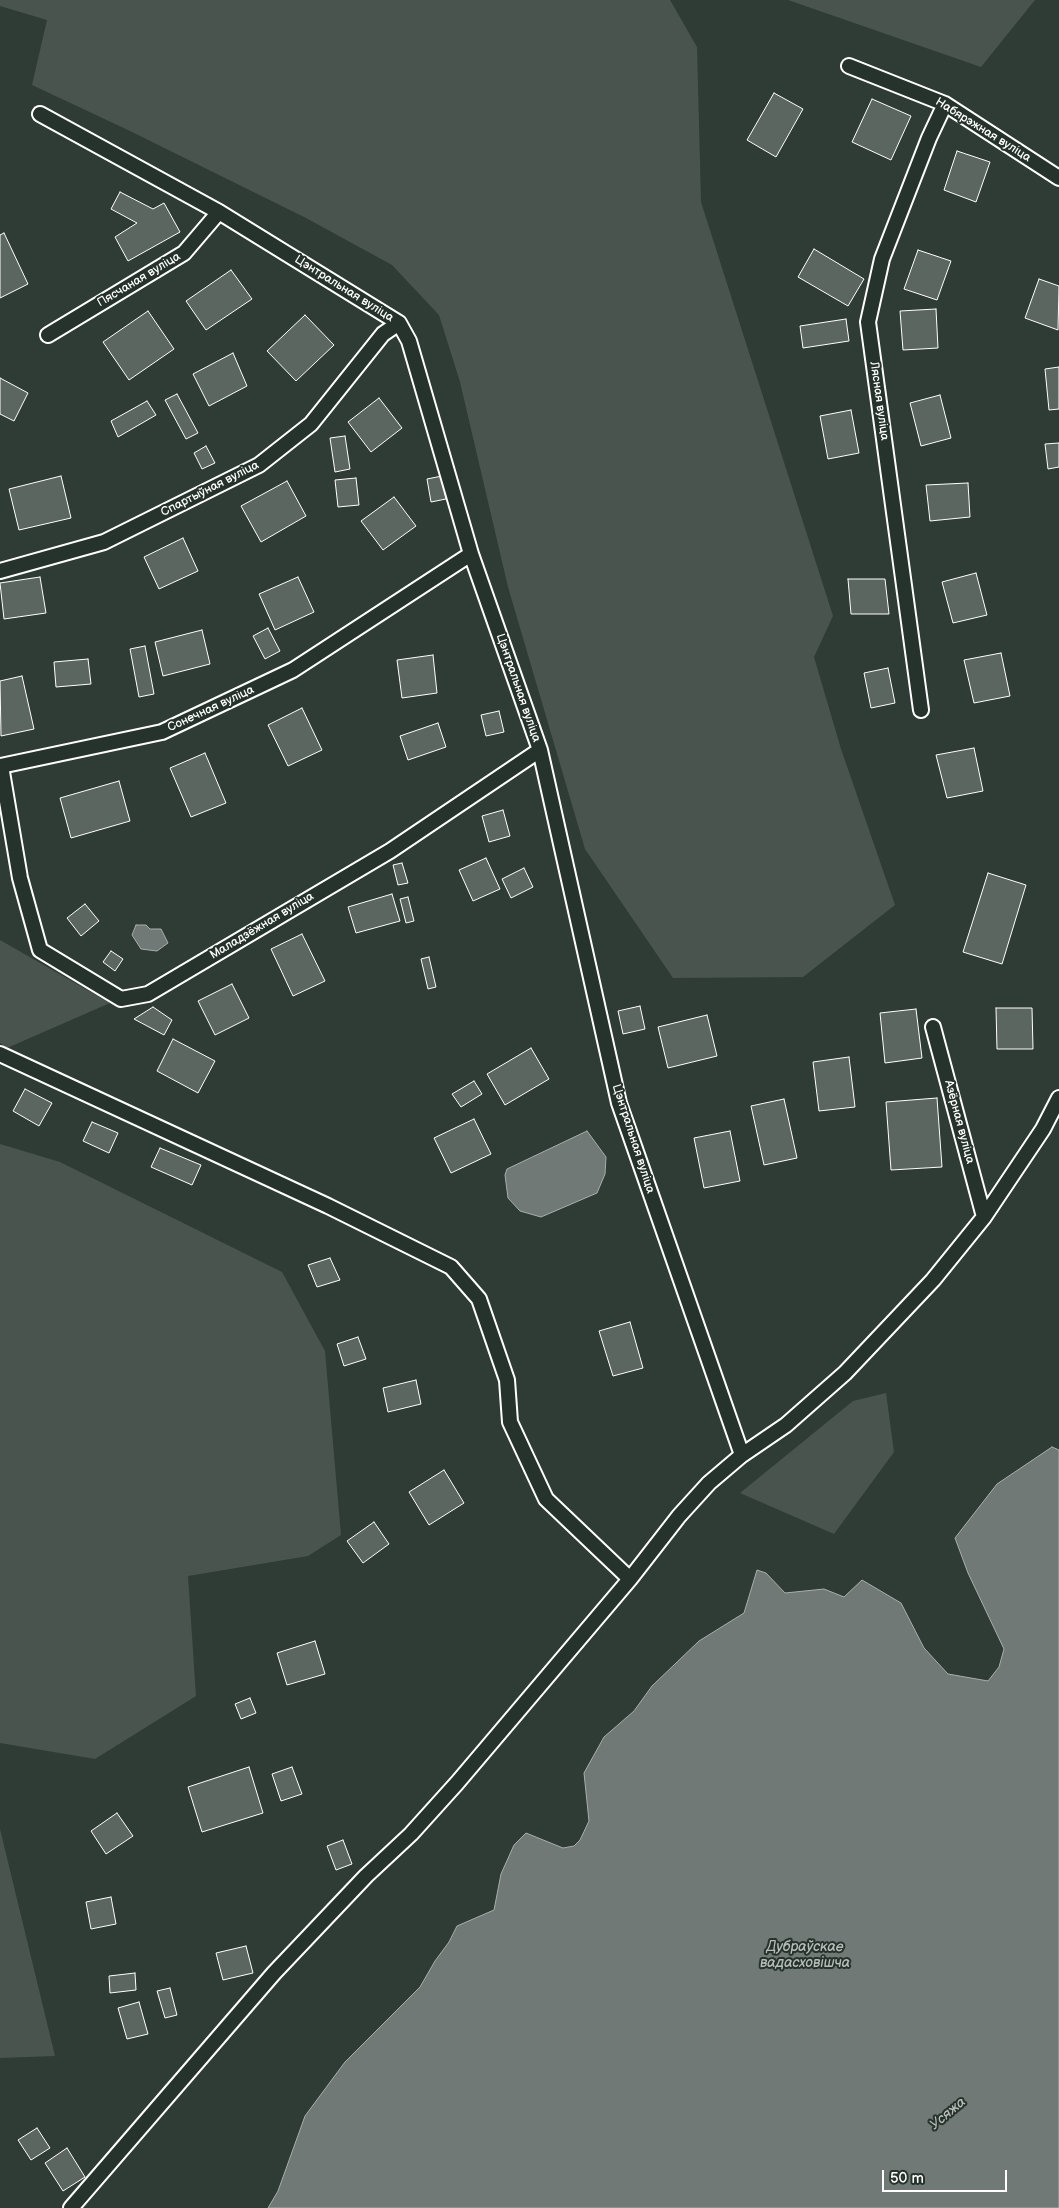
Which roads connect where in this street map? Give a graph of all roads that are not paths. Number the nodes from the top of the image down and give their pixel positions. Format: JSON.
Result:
{"nodes":[{"id":1,"x":849,"y":66,"type":"dead end"},
{"id":2,"x":945,"y":104,"type":"junction"},
{"id":3,"x":40,"y":114,"type":"dead end"},
{"id":4,"x":1059,"y":178,"type":"edge"},
{"id":5,"x":219,"y":212,"type":"junction"},
{"id":6,"x":399,"y":323,"type":"junction"},
{"id":7,"x":48,"y":335,"type":"dead end"},
{"id":8,"x":471,"y":554,"type":"junction"},
{"id":9,"x":0,"y":571,"type":"edge"},
{"id":10,"x":921,"y":710,"type":"dead end"},
{"id":11,"x":540,"y":750,"type":"junction"},
{"id":12,"x":20,"y":878,"type":"joint"},
{"id":13,"x":934,"y":1026,"type":"dead end"},
{"id":14,"x":0,"y":1054,"type":"edge"},
{"id":15,"x":1059,"y":1098,"type":"edge"},
{"id":16,"x":984,"y":1218,"type":"junction"},
{"id":17,"x":742,"y":1455,"type":"junction"},
{"id":18,"x":630,"y":1579,"type":"junction"},
{"id":19,"x":71,"y":2208,"type":"edge"}],
"edges":[{"from":1,"to":2,"type":"street","name":"Набярэжная вуліца"},
{"from":2,"to":4,"type":"street","name":"Набярэжная вуліца"},
{"from":2,"to":10,"type":"street","name":"Лясная вуліца"},
{"from":3,"to":5,"type":"street","name":"Цэнтральная вуліца"},
{"from":5,"to":6,"type":"street","name":"Цэнтральная вуліца"},
{"from":5,"to":7,"type":"street","name":"Пясчаная вуліца"},
{"from":6,"to":8,"type":"street","name":"Цэнтральная вуліца"},
{"from":6,"to":9,"type":"street","name":"Спартыўная вуліца"},
{"from":8,"to":11,"type":"street","name":"Цэнтральная вуліца"},
{"from":8,"to":12,"type":"street","name":"Сонечная вуліца"},
{"from":11,"to":12,"type":"street","name":"Маладзёжная вуліца"},
{"from":11,"to":17,"type":"street","name":"Цэнтральная вуліца"},
{"from":13,"to":16,"type":"street","name":"Азёрная вуліца"},
{"from":14,"to":18,"type":"street"},
{"from":15,"to":16,"type":"street"},
{"from":16,"to":17,"type":"street"},
{"from":17,"to":18,"type":"street"},
{"from":18,"to":19,"type":"street"}]}
